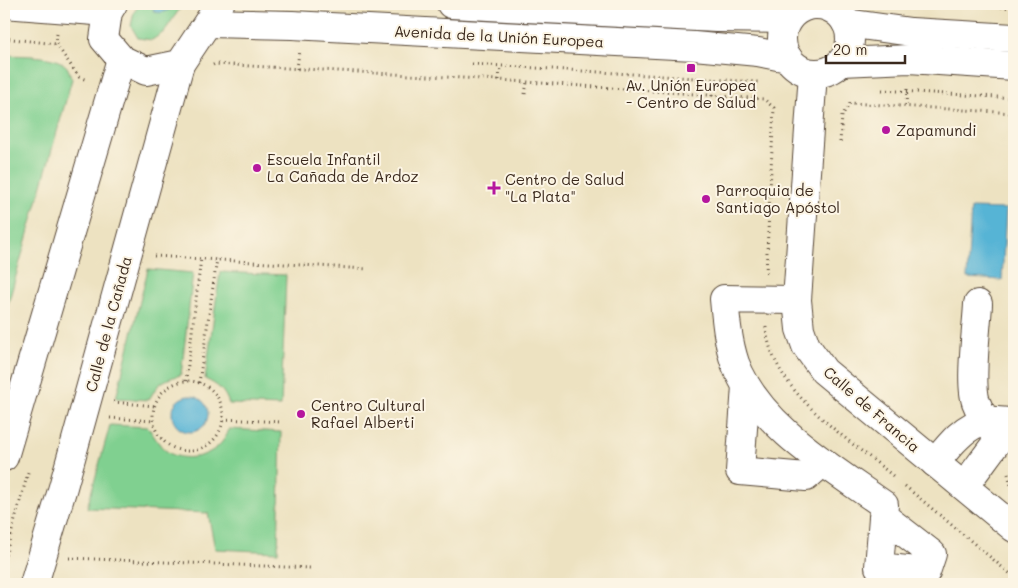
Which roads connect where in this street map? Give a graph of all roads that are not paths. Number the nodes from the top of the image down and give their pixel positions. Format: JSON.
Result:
{"nodes":[{"id":1,"x":4,"y":4,"type":"edge"},
{"id":2,"x":450,"y":4,"type":"edge"},
{"id":3,"x":817,"y":5,"type":"edge"},
{"id":4,"x":111,"y":8,"type":"edge"},
{"id":5,"x":214,"y":14,"type":"edge"},
{"id":6,"x":788,"y":20,"type":"junction"},
{"id":7,"x":846,"y":23,"type":"junction"},
{"id":8,"x":1014,"y":38,"type":"edge"},
{"id":9,"x":788,"y":58,"type":"junction"},
{"id":10,"x":121,"y":59,"type":"junction"},
{"id":11,"x":842,"y":62,"type":"junction"},
{"id":12,"x":180,"y":64,"type":"junction"},
{"id":13,"x":1014,"y":66,"type":"edge"},
{"id":14,"x":813,"y":73,"type":"junction"},
{"id":15,"x":797,"y":300,"type":"junction"},
{"id":16,"x":978,"y":304,"type":"dead end"},
{"id":17,"x":746,"y":386,"type":"junction"},
{"id":18,"x":10,"y":416,"type":"edge"},
{"id":19,"x":1003,"y":426,"type":"edge"},
{"id":20,"x":4,"y":457,"type":"edge"},
{"id":21,"x":823,"y":462,"type":"junction"},
{"id":22,"x":935,"y":463,"type":"junction"},
{"id":23,"x":964,"y":486,"type":"junction"},
{"id":24,"x":884,"y":516,"type":"dead end"},
{"id":25,"x":1014,"y":528,"type":"edge"},
{"id":26,"x":34,"y":584,"type":"edge"}],
"edges":[{"from":1,"to":4,"type":"street"},
{"from":2,"to":6,"type":"street","name":"Avenida de la Unión Europea"},
{"from":3,"to":6,"type":"street"},
{"from":3,"to":7,"type":"street"},
{"from":4,"to":10,"type":"street"},
{"from":5,"to":9,"type":"street","name":"Avenida de la Unión Europea"},
{"from":5,"to":12,"type":"street","name":"Calle de la Cañada"},
{"from":6,"to":9,"type":"street"},
{"from":7,"to":8,"type":"street"},
{"from":7,"to":11,"type":"street"},
{"from":9,"to":14,"type":"street"},
{"from":10,"to":12,"type":"street"},
{"from":10,"to":18,"type":"street"},
{"from":11,"to":13,"type":"street"},
{"from":11,"to":14,"type":"street"},
{"from":12,"to":26,"type":"street","name":"Calle de la Cañada"},
{"from":14,"to":15,"type":"street","name":"Calle de Francia"},
{"from":15,"to":17,"type":"street"},
{"from":15,"to":22,"type":"street","name":"Calle de Francia"},
{"from":16,"to":19,"type":"street"},
{"from":17,"to":21,"type":"street"},
{"from":17,"to":21,"type":"street"},
{"from":18,"to":20,"type":"street"},
{"from":19,"to":22,"type":"street"},
{"from":19,"to":23,"type":"street"},
{"from":21,"to":24,"type":"street"},
{"from":22,"to":23,"type":"street","name":"Calle de Francia"},
{"from":23,"to":25,"type":"street","name":"Calle de Francia"}]}
